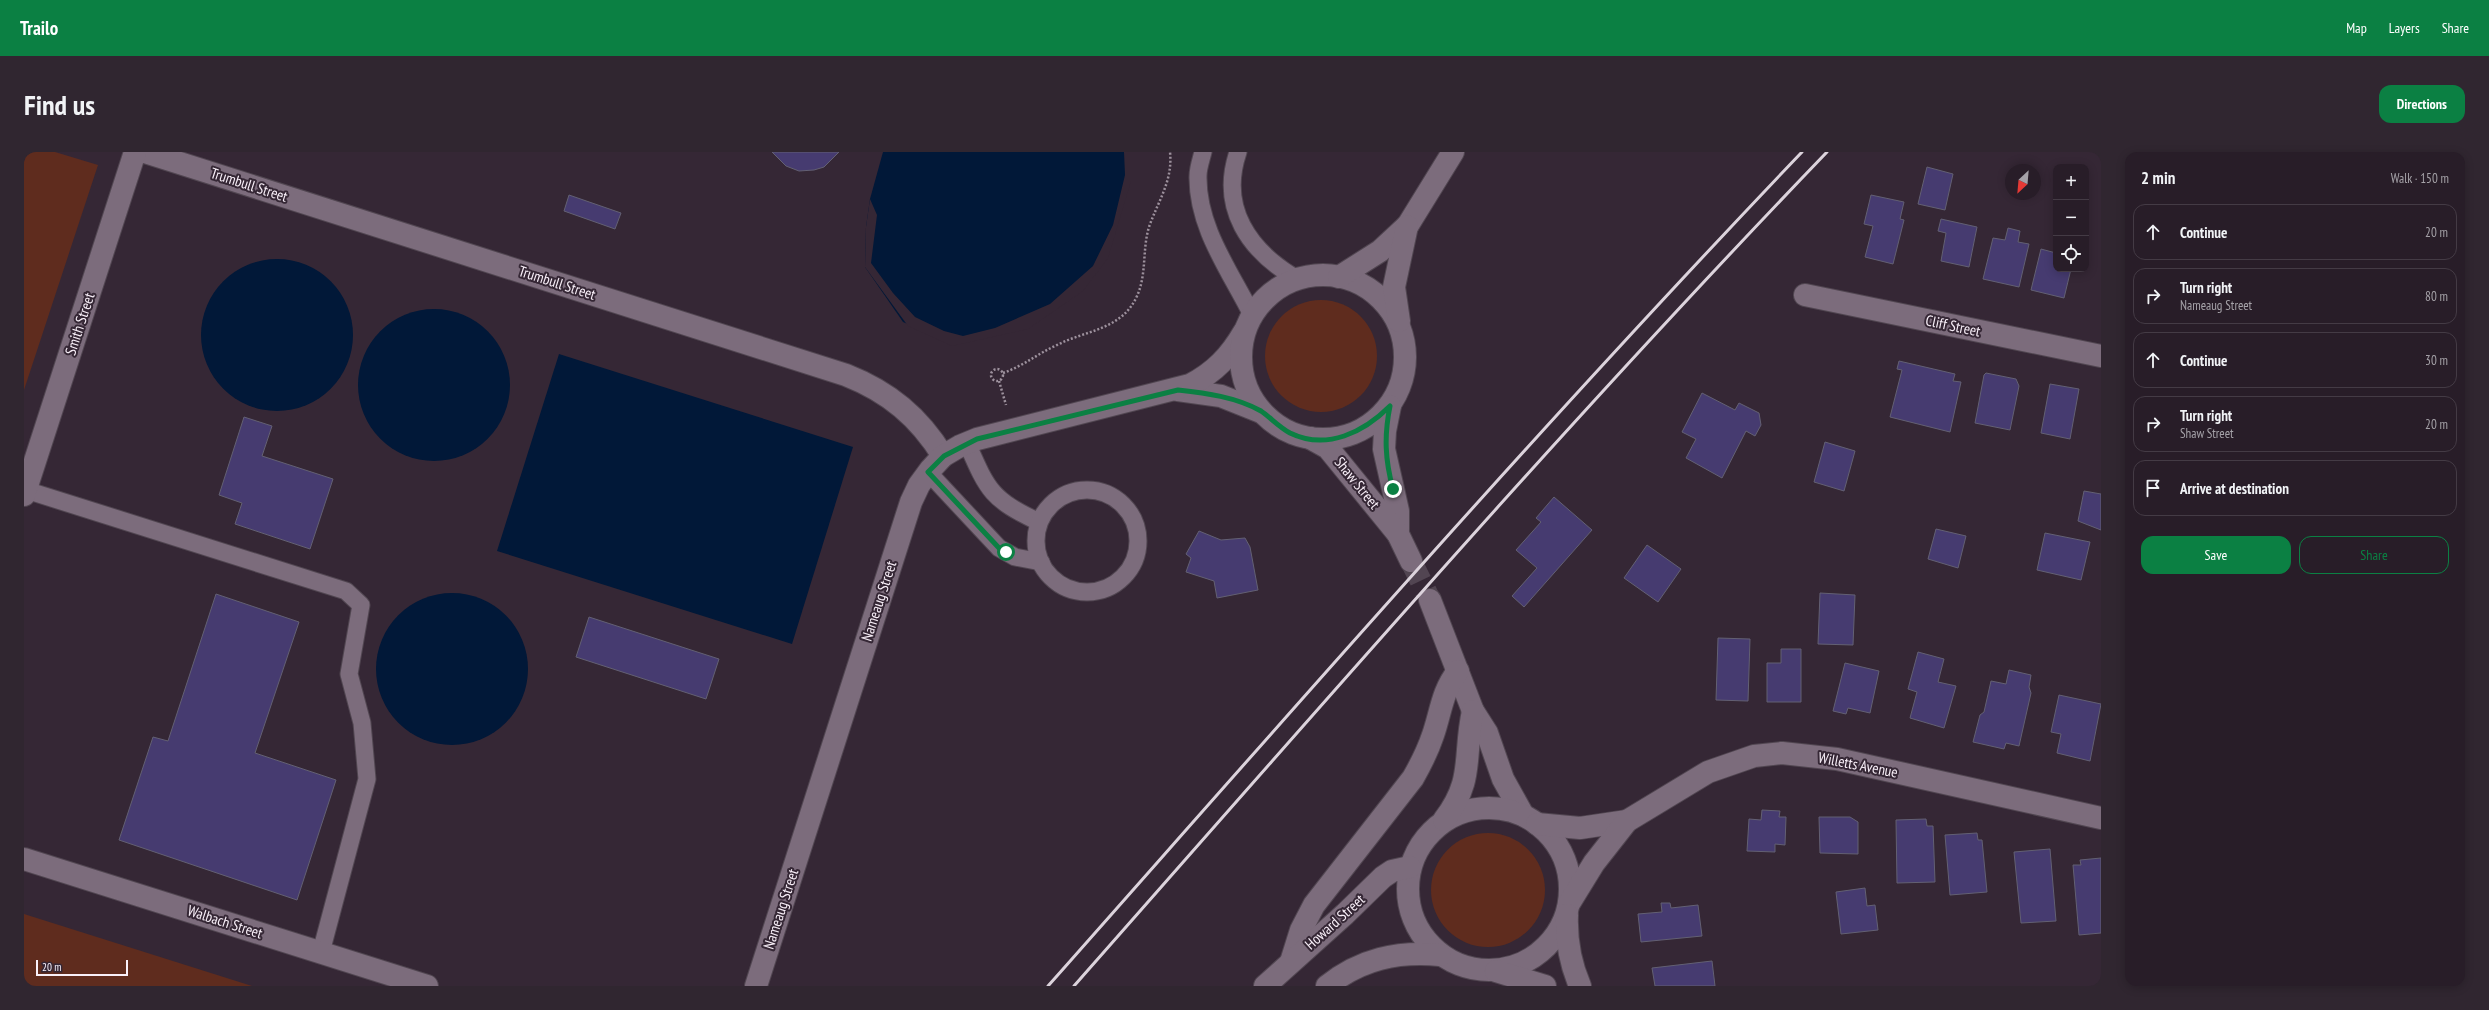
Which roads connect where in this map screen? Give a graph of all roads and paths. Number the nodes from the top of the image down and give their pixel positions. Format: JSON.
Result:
{"nodes":[{"id":1,"x":135,"y":152,"type":"edge"},
{"id":2,"x":145,"y":152,"type":"edge"},
{"id":3,"x":1170,"y":152,"type":"edge"},
{"id":4,"x":1203,"y":152,"type":"edge"},
{"id":5,"x":1238,"y":152,"type":"edge"},
{"id":6,"x":1453,"y":152,"type":"edge"},
{"id":7,"x":1408,"y":225,"type":"junction"},
{"id":8,"x":1339,"y":277,"type":"junction"},
{"id":9,"x":1297,"y":279,"type":"junction"},
{"id":10,"x":1805,"y":295,"type":"dead end"},
{"id":11,"x":1248,"y":324,"type":"junction"},
{"id":12,"x":1401,"y":331,"type":"junction"},
{"id":13,"x":2101,"y":356,"type":"edge"},
{"id":14,"x":1003,"y":373,"type":"junction"},
{"id":15,"x":999,"y":381,"type":"junction"},
{"id":16,"x":1178,"y":390,"type":"junction"},
{"id":17,"x":1390,"y":406,"type":"junction"},
{"id":18,"x":1006,"y":407,"type":"dead end"},
{"id":19,"x":1262,"y":412,"type":"junction"},
{"id":20,"x":1310,"y":438,"type":"junction"},
{"id":21,"x":967,"y":443,"type":"junction"},
{"id":22,"x":944,"y":456,"type":"junction"},
{"id":23,"x":928,"y":472,"type":"junction"},
{"id":24,"x":25,"y":493,"type":"edge"},
{"id":25,"x":1039,"y":522,"type":"junction"},
{"id":26,"x":1398,"y":534,"type":"junction"},
{"id":27,"x":1411,"y":561,"type":"tunnel mouth"},
{"id":28,"x":1041,"y":562,"type":"junction"},
{"id":29,"x":1430,"y":600,"type":"tunnel mouth"},
{"id":30,"x":1458,"y":671,"type":"junction"},
{"id":31,"x":1474,"y":711,"type":"junction"},
{"id":32,"x":2100,"y":816,"type":"edge"},
{"id":33,"x":1444,"y":820,"type":"junction"},
{"id":34,"x":1530,"y":820,"type":"junction"},
{"id":35,"x":1627,"y":821,"type":"junction"},
{"id":36,"x":24,"y":859,"type":"edge"},
{"id":37,"x":1410,"y":867,"type":"junction"},
{"id":38,"x":1569,"y":907,"type":"junction"},
{"id":39,"x":320,"y":952,"type":"junction"},
{"id":40,"x":1440,"y":955,"type":"junction"},
{"id":41,"x":1291,"y":962,"type":"junction"},
{"id":42,"x":1495,"y":970,"type":"junction"},
{"id":43,"x":427,"y":986,"type":"edge"},
{"id":44,"x":756,"y":986,"type":"edge"},
{"id":45,"x":1265,"y":986,"type":"edge"},
{"id":46,"x":1327,"y":986,"type":"edge"},
{"id":47,"x":1545,"y":986,"type":"edge"},
{"id":48,"x":1580,"y":986,"type":"edge"}],
"edges":[{"from":1,"to":24,"type":"street","name":"Smith Street"},
{"from":2,"to":22,"type":"street","name":"Trumbull Street"},
{"from":3,"to":14,"type":"path"},
{"from":4,"to":11,"type":"lane"},
{"from":5,"to":9,"type":"lane"},
{"from":6,"to":7,"type":"street"},
{"from":7,"to":8,"type":"street"},
{"from":7,"to":12,"type":"street"},
{"from":8,"to":9,"type":"street","name":"Nameaug Street"},
{"from":8,"to":12,"type":"street","name":"Nameaug Street"},
{"from":9,"to":11,"type":"street","name":"Nameaug Street"},
{"from":10,"to":13,"type":"street","name":"Cliff Street"},
{"from":11,"to":16,"type":"street","name":"Nameaug Street"},
{"from":11,"to":19,"type":"street"},
{"from":12,"to":17,"type":"street"},
{"from":14,"to":15,"type":"path"},
{"from":14,"to":15,"type":"path"},
{"from":15,"to":18,"type":"path"},
{"from":16,"to":19,"type":"street","name":"Nameaug Street"},
{"from":16,"to":21,"type":"street","name":"Nameaug Street"},
{"from":17,"to":20,"type":"street"},
{"from":17,"to":26,"type":"street","name":"Shaw Street"},
{"from":19,"to":20,"type":"street"},
{"from":20,"to":26,"type":"street","name":"Shaw Street"},
{"from":21,"to":22,"type":"street","name":"Nameaug Street"},
{"from":21,"to":25,"type":"lane"},
{"from":22,"to":23,"type":"street","name":"Nameaug Street"},
{"from":23,"to":28,"type":"lane"},
{"from":23,"to":44,"type":"street","name":"Nameaug Street"},
{"from":24,"to":39,"type":"lane"},
{"from":25,"to":28,"type":"lane"},
{"from":25,"to":28,"type":"lane"},
{"from":26,"to":27,"type":"street","name":"Shaw Street"},
{"from":29,"to":30,"type":"street"},
{"from":30,"to":31,"type":"street"},
{"from":30,"to":41,"type":"street"},
{"from":31,"to":33,"type":"street"},
{"from":31,"to":34,"type":"street"},
{"from":32,"to":35,"type":"street","name":"Willetts Avenue"},
{"from":33,"to":34,"type":"street","name":"Willetts Avenue"},
{"from":33,"to":37,"type":"street"},
{"from":34,"to":35,"type":"street","name":"Willetts Avenue"},
{"from":34,"to":38,"type":"street"},
{"from":35,"to":38,"type":"street","name":"Willetts Avenue"},
{"from":36,"to":39,"type":"street","name":"Walbach Street"},
{"from":37,"to":40,"type":"street"},
{"from":37,"to":41,"type":"street","name":"Howard Street"},
{"from":38,"to":42,"type":"street"},
{"from":38,"to":48,"type":"street"},
{"from":39,"to":43,"type":"street","name":"Walbach Street"},
{"from":40,"to":42,"type":"street"},
{"from":40,"to":46,"type":"street"},
{"from":41,"to":45,"type":"street","name":"Howard Street"},
{"from":42,"to":47,"type":"street"}]}
